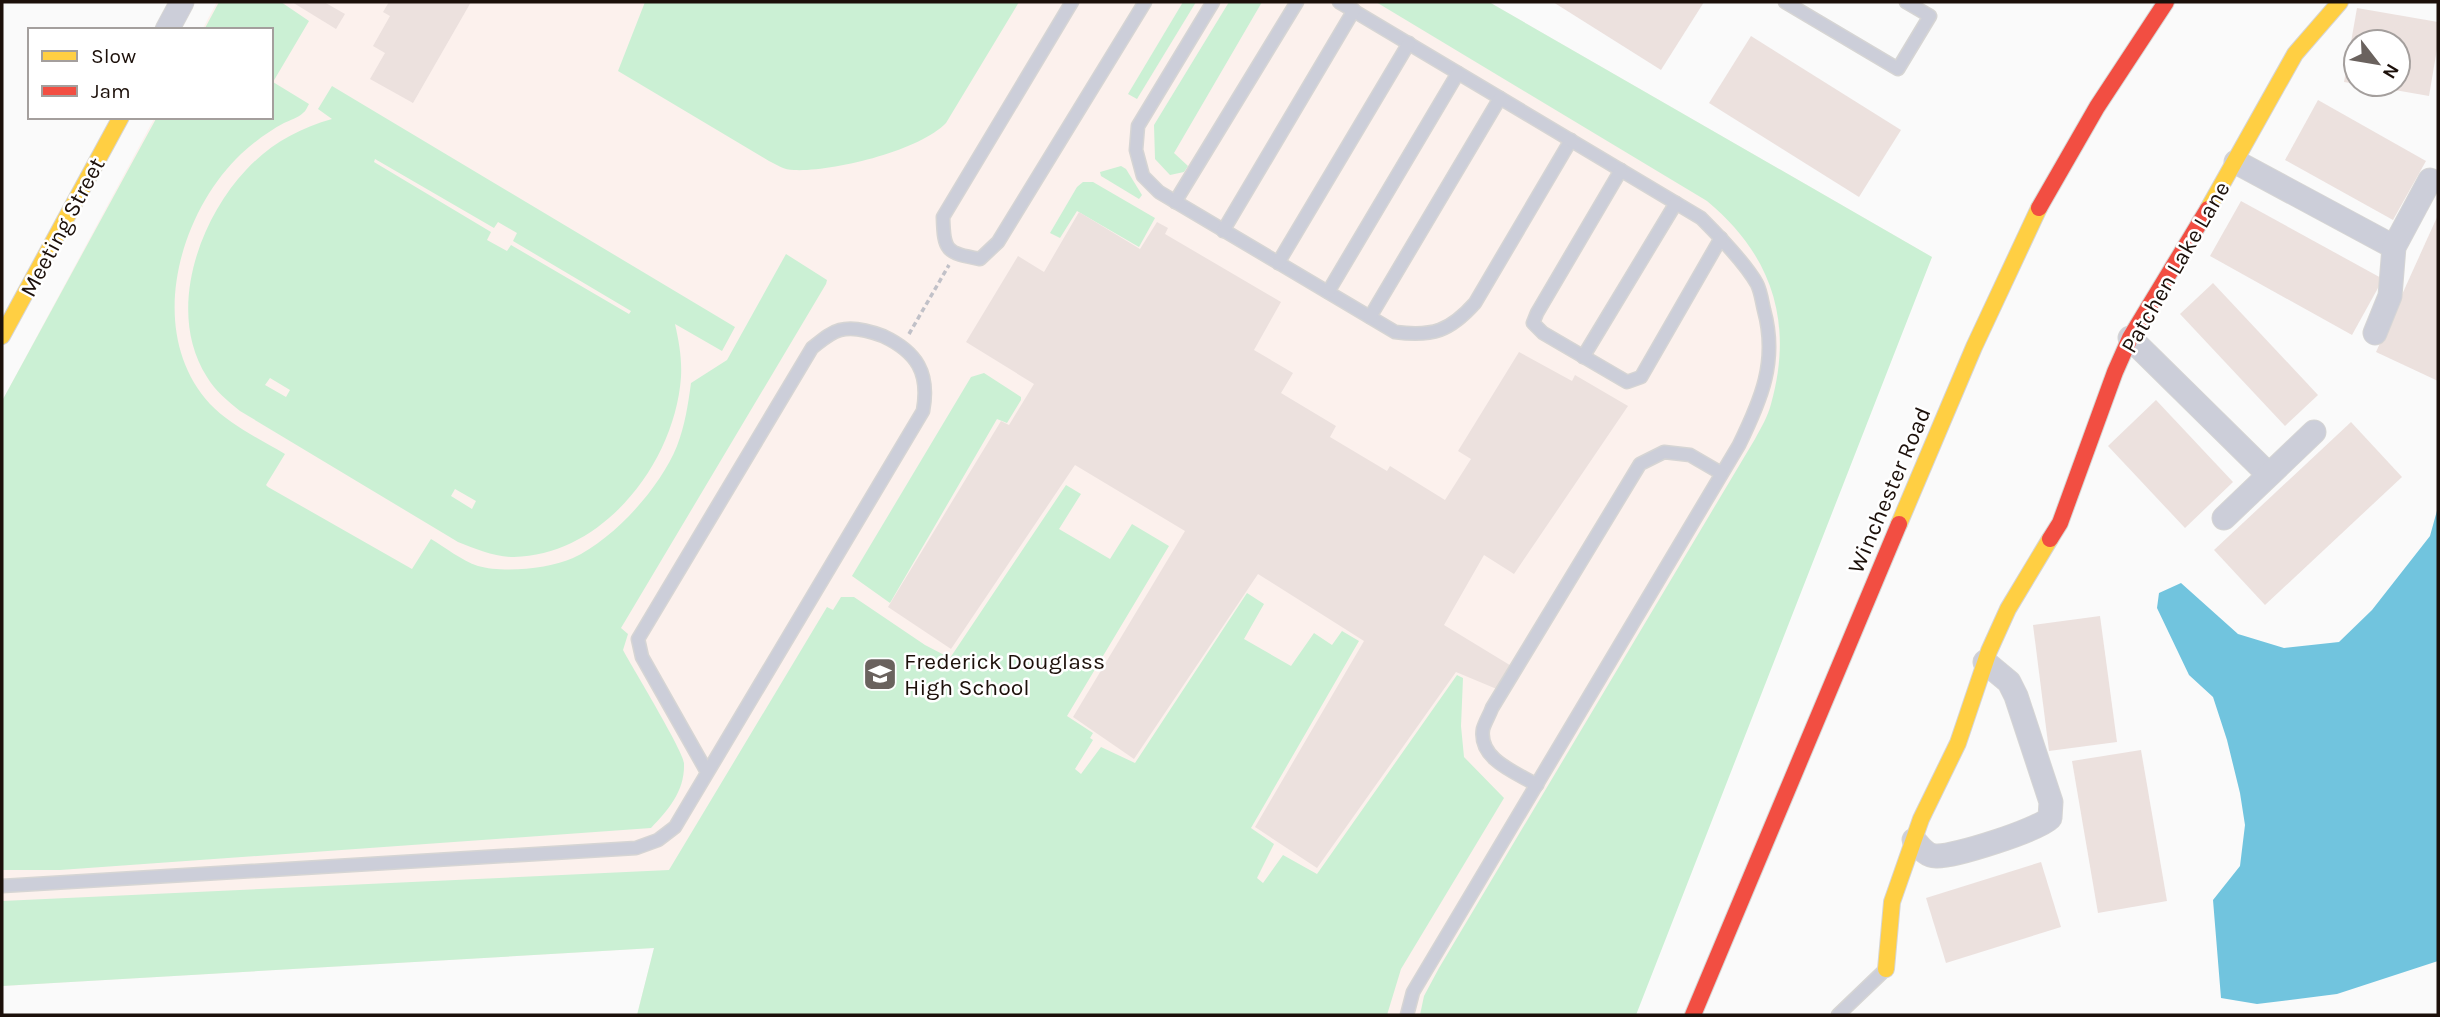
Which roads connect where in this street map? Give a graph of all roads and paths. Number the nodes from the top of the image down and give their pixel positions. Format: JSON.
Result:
{"nodes":[{"id":1,"x":182,"y":2,"type":"edge"},
{"id":2,"x":1072,"y":2,"type":"edge"},
{"id":3,"x":1145,"y":2,"type":"edge"},
{"id":4,"x":1213,"y":2,"type":"edge"},
{"id":5,"x":1297,"y":2,"type":"edge"},
{"id":6,"x":1339,"y":2,"type":"edge"},
{"id":7,"x":1785,"y":2,"type":"edge"},
{"id":8,"x":1906,"y":2,"type":"edge"},
{"id":9,"x":2166,"y":2,"type":"edge"},
{"id":10,"x":2340,"y":2,"type":"edge"},
{"id":11,"x":1354,"y":10,"type":"junction"},
{"id":12,"x":168,"y":28,"type":"edge"},
{"id":13,"x":1409,"y":43,"type":"junction"},
{"id":14,"x":1458,"y":73,"type":"junction"},
{"id":15,"x":1500,"y":98,"type":"junction"},
{"id":16,"x":120,"y":119,"type":"edge"},
{"id":17,"x":1571,"y":140,"type":"junction"},
{"id":18,"x":2236,"y":162,"type":"junction"},
{"id":19,"x":1621,"y":170,"type":"junction"},
{"id":20,"x":2430,"y":180,"type":"dead end"},
{"id":21,"x":1175,"y":202,"type":"junction"},
{"id":22,"x":1676,"y":203,"type":"junction"},
{"id":23,"x":1223,"y":231,"type":"junction"},
{"id":24,"x":1721,"y":238,"type":"junction"},
{"id":25,"x":2394,"y":247,"type":"junction"},
{"id":26,"x":955,"y":254,"type":"junction"},
{"id":27,"x":1278,"y":263,"type":"junction"},
{"id":28,"x":1328,"y":292,"type":"junction"},
{"id":29,"x":1370,"y":317,"type":"junction"},
{"id":30,"x":2375,"y":333,"type":"dead end"},
{"id":31,"x":2,"y":336,"type":"edge"},
{"id":32,"x":2130,"y":338,"type":"junction"},
{"id":33,"x":902,"y":346,"type":"junction"},
{"id":34,"x":1583,"y":357,"type":"junction"},
{"id":35,"x":2314,"y":432,"type":"dead end"},
{"id":36,"x":1721,"y":473,"type":"junction"},
{"id":37,"x":2268,"y":474,"type":"junction"},
{"id":38,"x":2224,"y":518,"type":"dead end"},
{"id":39,"x":1985,"y":662,"type":"junction"},
{"id":40,"x":706,"y":772,"type":"junction"},
{"id":41,"x":1536,"y":785,"type":"junction"},
{"id":42,"x":1914,"y":840,"type":"junction"},
{"id":43,"x":2,"y":886,"type":"edge"},
{"id":44,"x":1886,"y":969,"type":"joint"},
{"id":45,"x":1407,"y":1015,"type":"edge"},
{"id":46,"x":1693,"y":1015,"type":"edge"},
{"id":47,"x":1838,"y":1015,"type":"edge"}],
"edges":[{"from":1,"to":12,"type":"street"},
{"from":2,"to":26,"type":"lane"},
{"from":3,"to":26,"type":"lane"},
{"from":4,"to":21,"type":"lane"},
{"from":5,"to":21,"type":"lane"},
{"from":6,"to":11,"type":"lane"},
{"from":7,"to":8,"type":"lane"},
{"from":9,"to":46,"type":"main road","name":"Winchester Road"},
{"from":10,"to":18,"type":"main road","name":"Patchen Lake Lane"},
{"from":11,"to":13,"type":"lane"},
{"from":11,"to":23,"type":"lane"},
{"from":13,"to":14,"type":"lane"},
{"from":13,"to":27,"type":"lane"},
{"from":14,"to":15,"type":"lane"},
{"from":14,"to":28,"type":"lane"},
{"from":15,"to":17,"type":"lane"},
{"from":15,"to":29,"type":"lane"},
{"from":16,"to":31,"type":"main road","name":"Meeting Street"},
{"from":17,"to":19,"type":"lane"},
{"from":17,"to":29,"type":"lane"},
{"from":18,"to":25,"type":"street"},
{"from":18,"to":32,"type":"main road","name":"Patchen Lake Lane"},
{"from":19,"to":22,"type":"lane"},
{"from":19,"to":34,"type":"lane"},
{"from":20,"to":25,"type":"street"},
{"from":21,"to":23,"type":"lane"},
{"from":22,"to":24,"type":"lane"},
{"from":22,"to":34,"type":"lane"},
{"from":23,"to":27,"type":"lane"},
{"from":24,"to":34,"type":"lane"},
{"from":24,"to":36,"type":"lane"},
{"from":25,"to":30,"type":"street"},
{"from":26,"to":33,"type":"path"},
{"from":27,"to":28,"type":"lane"},
{"from":28,"to":29,"type":"lane"},
{"from":32,"to":37,"type":"street"},
{"from":32,"to":39,"type":"main road","name":"Patchen Lake Lane"},
{"from":33,"to":40,"type":"lane"},
{"from":33,"to":40,"type":"lane"},
{"from":35,"to":37,"type":"street"},
{"from":36,"to":41,"type":"lane"},
{"from":36,"to":41,"type":"lane"},
{"from":37,"to":38,"type":"street"},
{"from":39,"to":42,"type":"main road","name":"Patchen Lake Lane"},
{"from":39,"to":42,"type":"street"},
{"from":40,"to":43,"type":"lane"},
{"from":41,"to":45,"type":"lane"},
{"from":42,"to":44,"type":"main road","name":"Patchen Lake Lane"},
{"from":44,"to":47,"type":"lane"}]}
